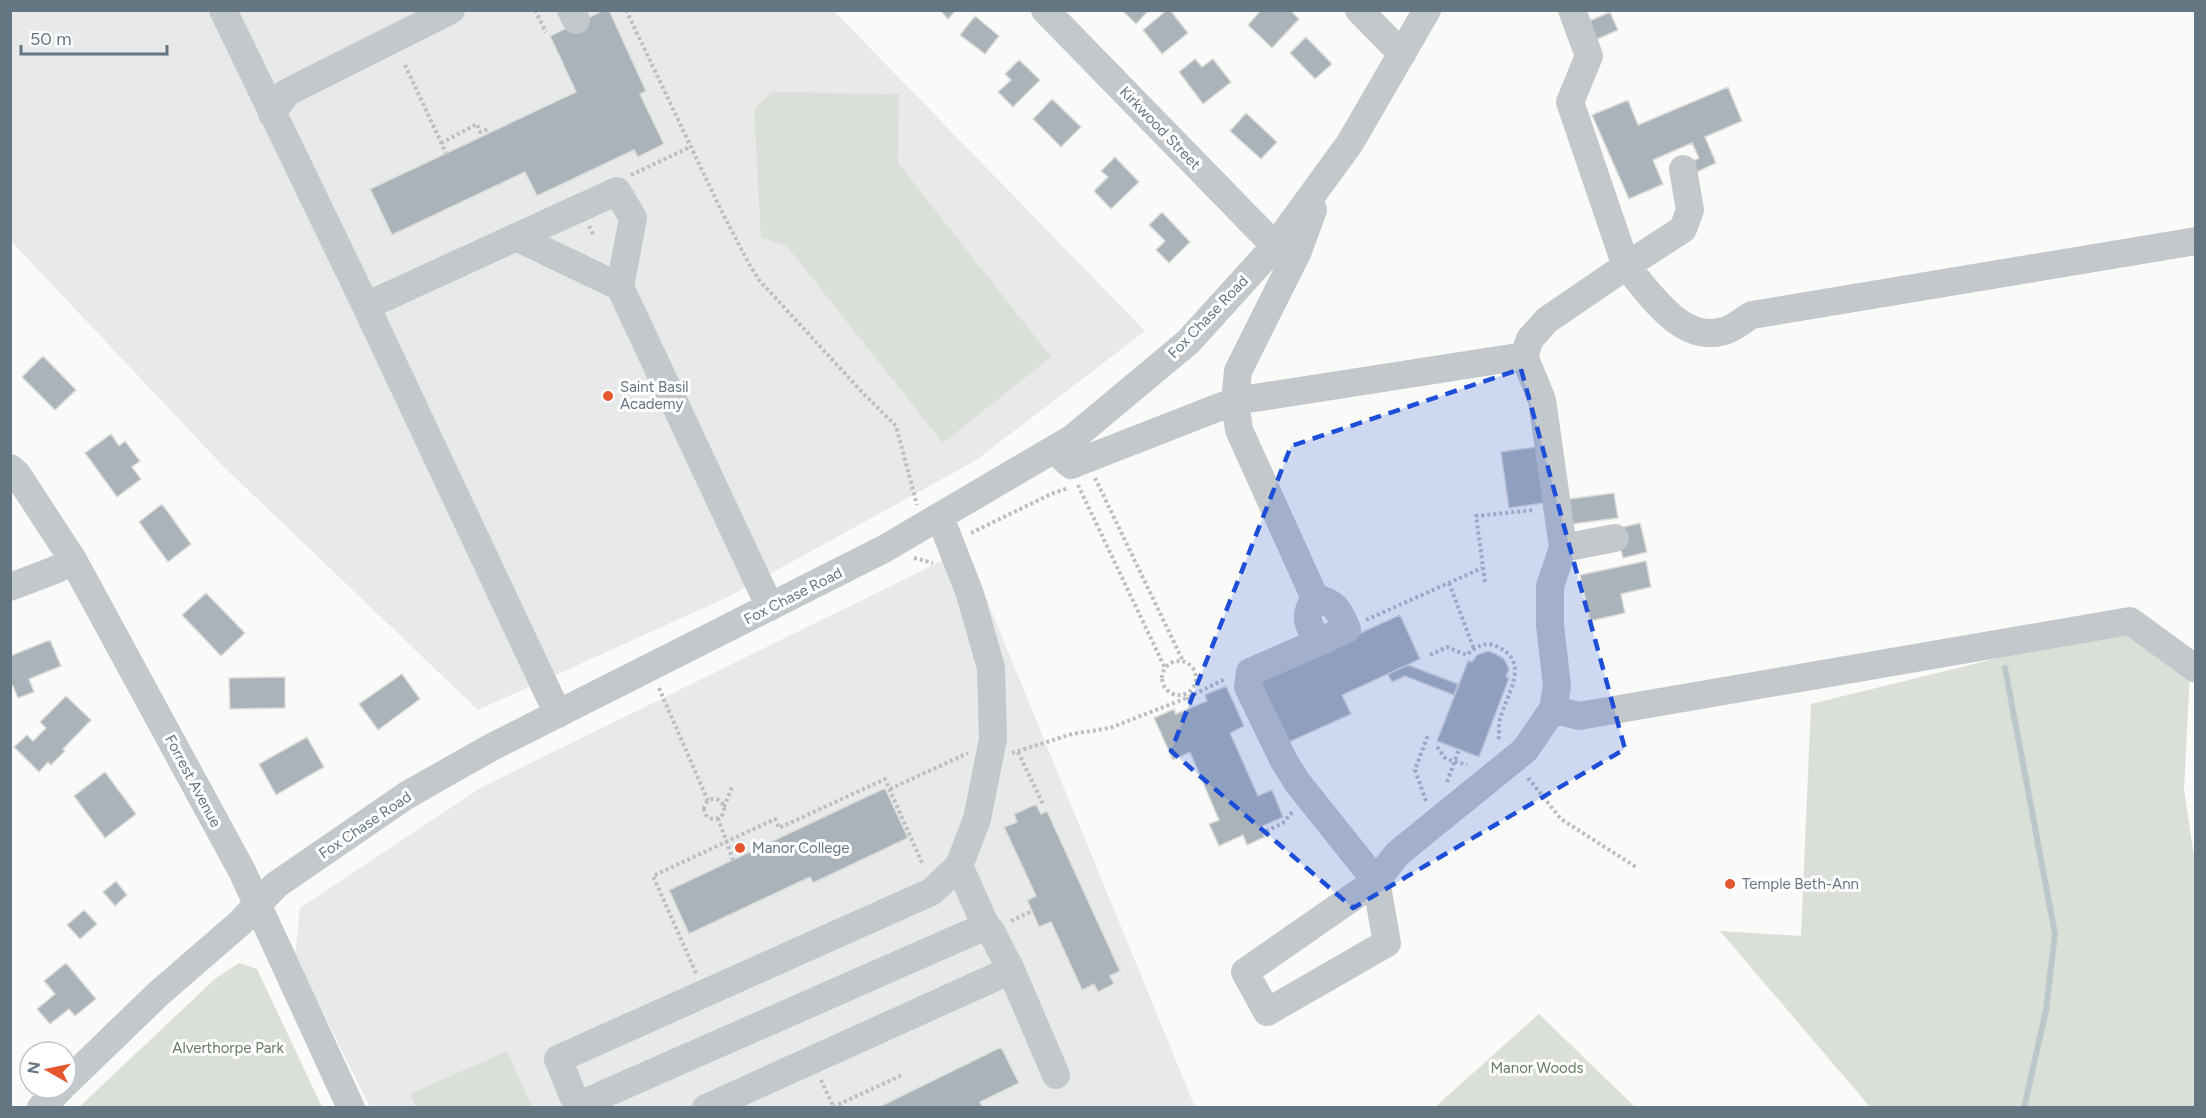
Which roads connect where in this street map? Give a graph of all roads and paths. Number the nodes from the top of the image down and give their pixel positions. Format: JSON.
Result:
{"nodes":[{"id":1,"x":223,"y":10,"type":"edge"},
{"id":2,"x":452,"y":10,"type":"edge"},
{"id":3,"x":535,"y":10,"type":"edge"},
{"id":4,"x":626,"y":10,"type":"edge"},
{"id":5,"x":1045,"y":10,"type":"edge"},
{"id":6,"x":1359,"y":10,"type":"edge"},
{"id":7,"x":1427,"y":10,"type":"edge"},
{"id":8,"x":1572,"y":10,"type":"edge"},
{"id":9,"x":546,"y":32,"type":"dead end"},
{"id":10,"x":1402,"y":54,"type":"junction"},
{"id":11,"x":405,"y":65,"type":"dead end"},
{"id":12,"x":272,"y":114,"type":"junction"},
{"id":13,"x":488,"y":129,"type":"dead end"},
{"id":14,"x":441,"y":143,"type":"junction"},
{"id":15,"x":690,"y":147,"type":"junction"},
{"id":16,"x":446,"y":153,"type":"dead end"},
{"id":17,"x":1683,"y":169,"type":"dead end"},
{"id":18,"x":1324,"y":178,"type":"junction"},
{"id":19,"x":617,"y":191,"type":"junction"},
{"id":20,"x":516,"y":237,"type":"junction"},
{"id":21,"x":2196,"y":241,"type":"edge"},
{"id":22,"x":1275,"y":246,"type":"junction"},
{"id":23,"x":1626,"y":266,"type":"junction"},
{"id":24,"x":620,"y":287,"type":"junction"},
{"id":25,"x":366,"y":306,"type":"junction"},
{"id":26,"x":1524,"y":356,"type":"junction"},
{"id":27,"x":1235,"y":401,"type":"junction"},
{"id":28,"x":1072,"y":464,"type":"junction"},
{"id":29,"x":10,"y":468,"type":"edge"},
{"id":30,"x":1557,"y":507,"type":"junction"},
{"id":31,"x":930,"y":516,"type":"junction"},
{"id":32,"x":965,"y":536,"type":"dead end"},
{"id":33,"x":1615,"y":538,"type":"dead end"},
{"id":34,"x":1563,"y":548,"type":"junction"},
{"id":35,"x":73,"y":560,"type":"junction"},
{"id":36,"x":1482,"y":568,"type":"junction"},
{"id":37,"x":1485,"y":582,"type":"dead end"},
{"id":38,"x":1449,"y":583,"type":"junction"},
{"id":39,"x":10,"y":587,"type":"edge"},
{"id":40,"x":1315,"y":598,"type":"junction"},
{"id":41,"x":770,"y":607,"type":"junction"},
{"id":42,"x":1347,"y":629,"type":"junction"},
{"id":43,"x":1319,"y":642,"type":"junction"},
{"id":44,"x":1474,"y":649,"type":"junction"},
{"id":45,"x":1430,"y":655,"type":"dead end"},
{"id":46,"x":1183,"y":661,"type":"junction"},
{"id":47,"x":1165,"y":668,"type":"junction"},
{"id":48,"x":2196,"y":669,"type":"edge"},
{"id":49,"x":1250,"y":672,"type":"junction"},
{"id":50,"x":657,"y":685,"type":"dead end"},
{"id":51,"x":1188,"y":695,"type":"junction"},
{"id":52,"x":1192,"y":708,"type":"dead end"},
{"id":53,"x":1553,"y":709,"type":"junction"},
{"id":54,"x":558,"y":714,"type":"junction"},
{"id":55,"x":1500,"y":734,"type":"junction"},
{"id":56,"x":1428,"y":735,"type":"dead end"},
{"id":57,"x":1437,"y":747,"type":"dead end"},
{"id":58,"x":1459,"y":749,"type":"dead end"},
{"id":59,"x":971,"y":751,"type":"dead end"},
{"id":60,"x":1018,"y":752,"type":"junction"},
{"id":61,"x":1506,"y":753,"type":"junction"},
{"id":62,"x":1008,"y":754,"type":"dead end"},
{"id":63,"x":1454,"y":762,"type":"junction"},
{"id":64,"x":1472,"y":765,"type":"dead end"},
{"id":65,"x":1446,"y":785,"type":"dead end"},
{"id":66,"x":732,"y":787,"type":"dead end"},
{"id":67,"x":890,"y":789,"type":"junction"},
{"id":68,"x":1307,"y":794,"type":"junction"},
{"id":69,"x":708,"y":801,"type":"junction"},
{"id":70,"x":1044,"y":806,"type":"dead end"},
{"id":71,"x":723,"y":808,"type":"junction"},
{"id":72,"x":718,"y":818,"type":"junction"},
{"id":73,"x":1434,"y":824,"type":"junction"},
{"id":74,"x":1266,"y":831,"type":"dead end"},
{"id":75,"x":727,"y":841,"type":"junction"},
{"id":76,"x":733,"y":860,"type":"dead end"},
{"id":77,"x":923,"y":865,"type":"dead end"},
{"id":78,"x":959,"y":866,"type":"junction"},
{"id":79,"x":1636,"y":867,"type":"dead end"},
{"id":80,"x":1376,"y":881,"type":"junction"},
{"id":81,"x":259,"y":905,"type":"junction"},
{"id":82,"x":986,"y":926,"type":"junction"},
{"id":83,"x":1011,"y":970,"type":"junction"},
{"id":84,"x":704,"y":993,"type":"junction"},
{"id":85,"x":812,"y":1060,"type":"junction"},
{"id":86,"x":78,"y":1071,"type":"edge"},
{"id":87,"x":902,"y":1075,"type":"dead end"},
{"id":88,"x":1056,"y":1075,"type":"dead end"},
{"id":89,"x":351,"y":1107,"type":"edge"},
{"id":90,"x":578,"y":1107,"type":"edge"},
{"id":91,"x":706,"y":1107,"type":"edge"},
{"id":92,"x":833,"y":1107,"type":"edge"}],
"edges":[{"from":1,"to":12,"type":"street"},
{"from":2,"to":12,"type":"street"},
{"from":3,"to":9,"type":"path"},
{"from":4,"to":15,"type":"path"},
{"from":5,"to":22,"type":"street","name":"Kirkwood Street"},
{"from":6,"to":10,"type":"street"},
{"from":7,"to":10,"type":"street","name":"Fox Chase Road"},
{"from":8,"to":23,"type":"street"},
{"from":10,"to":18,"type":"street","name":"Fox Chase Road"},
{"from":11,"to":14,"type":"path"},
{"from":12,"to":25,"type":"street"},
{"from":13,"to":14,"type":"path"},
{"from":14,"to":16,"type":"path"},
{"from":15,"to":19,"type":"path"},
{"from":15,"to":31,"type":"path"},
{"from":17,"to":23,"type":"street"},
{"from":18,"to":22,"type":"street","name":"Fox Chase Road"},
{"from":18,"to":27,"type":"street"},
{"from":19,"to":20,"type":"street"},
{"from":19,"to":24,"type":"street"},
{"from":20,"to":24,"type":"street"},
{"from":20,"to":25,"type":"street"},
{"from":21,"to":23,"type":"street"},
{"from":22,"to":28,"type":"street","name":"Fox Chase Road"},
{"from":23,"to":26,"type":"street"},
{"from":24,"to":41,"type":"street"},
{"from":25,"to":54,"type":"street"},
{"from":26,"to":27,"type":"street"},
{"from":26,"to":30,"type":"street"},
{"from":27,"to":28,"type":"street"},
{"from":27,"to":40,"type":"street"},
{"from":28,"to":31,"type":"street","name":"Fox Chase Road"},
{"from":28,"to":32,"type":"path"},
{"from":28,"to":46,"type":"path"},
{"from":28,"to":47,"type":"path"},
{"from":29,"to":35,"type":"street","name":"Forrest Avenue"},
{"from":30,"to":34,"type":"street"},
{"from":30,"to":36,"type":"path"},
{"from":31,"to":41,"type":"street","name":"Fox Chase Road"},
{"from":31,"to":78,"type":"street"},
{"from":33,"to":34,"type":"street"},
{"from":34,"to":53,"type":"street"},
{"from":35,"to":39,"type":"street"},
{"from":35,"to":81,"type":"street","name":"Forrest Avenue"},
{"from":36,"to":37,"type":"path"},
{"from":36,"to":38,"type":"path"},
{"from":38,"to":42,"type":"path"},
{"from":38,"to":44,"type":"path"},
{"from":40,"to":42,"type":"street"},
{"from":40,"to":43,"type":"street"},
{"from":41,"to":54,"type":"street","name":"Fox Chase Road"},
{"from":42,"to":43,"type":"street"},
{"from":43,"to":49,"type":"street"},
{"from":44,"to":45,"type":"path"},
{"from":44,"to":55,"type":"path"},
{"from":46,"to":47,"type":"path"},
{"from":46,"to":51,"type":"path"},
{"from":47,"to":51,"type":"path"},
{"from":48,"to":53,"type":"street"},
{"from":49,"to":51,"type":"path"},
{"from":49,"to":68,"type":"street"},
{"from":50,"to":69,"type":"path"},
{"from":51,"to":52,"type":"path"},
{"from":51,"to":60,"type":"path"},
{"from":53,"to":61,"type":"street"},
{"from":54,"to":81,"type":"street","name":"Fox Chase Road"},
{"from":55,"to":61,"type":"path"},
{"from":55,"to":61,"type":"path"},
{"from":56,"to":73,"type":"path"},
{"from":57,"to":63,"type":"path"},
{"from":58,"to":63,"type":"path"},
{"from":59,"to":67,"type":"path"},
{"from":60,"to":62,"type":"path"},
{"from":60,"to":70,"type":"path"},
{"from":61,"to":73,"type":"street"},
{"from":61,"to":79,"type":"path"},
{"from":63,"to":64,"type":"path"},
{"from":63,"to":65,"type":"path"},
{"from":66,"to":71,"type":"path"},
{"from":67,"to":75,"type":"path"},
{"from":67,"to":77,"type":"path"},
{"from":68,"to":74,"type":"path"},
{"from":68,"to":80,"type":"street"},
{"from":69,"to":71,"type":"path"},
{"from":69,"to":72,"type":"path"},
{"from":71,"to":72,"type":"path"},
{"from":72,"to":75,"type":"path"},
{"from":73,"to":80,"type":"street"},
{"from":75,"to":76,"type":"path"},
{"from":75,"to":84,"type":"path"},
{"from":78,"to":82,"type":"street"},
{"from":78,"to":84,"type":"street"},
{"from":80,"to":80,"type":"street"},
{"from":81,"to":86,"type":"street","name":"Fox Chase Road"},
{"from":81,"to":89,"type":"street","name":"Forrest Avenue"},
{"from":82,"to":83,"type":"street"},
{"from":82,"to":90,"type":"street"},
{"from":83,"to":85,"type":"street"},
{"from":83,"to":88,"type":"street"},
{"from":84,"to":90,"type":"street"},
{"from":85,"to":91,"type":"street"},
{"from":85,"to":92,"type":"path"},
{"from":87,"to":92,"type":"path"}]}
